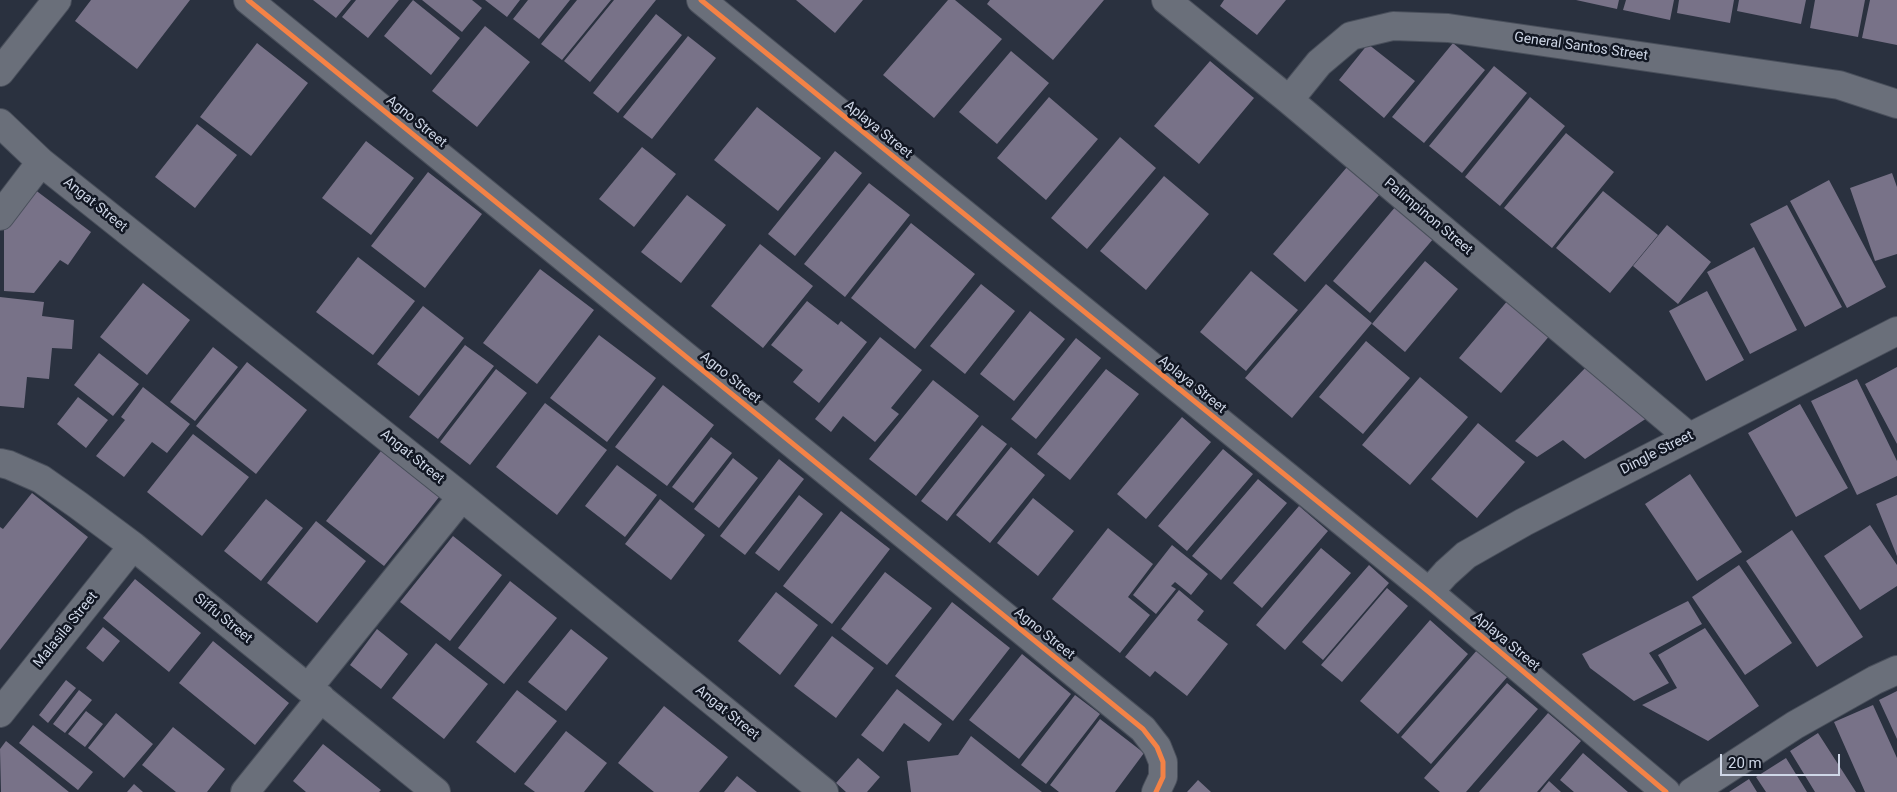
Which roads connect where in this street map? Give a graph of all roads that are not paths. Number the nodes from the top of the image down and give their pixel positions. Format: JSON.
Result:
{"nodes":[{"id":1,"x":57,"y":0,"type":"edge"},
{"id":2,"x":248,"y":0,"type":"edge"},
{"id":3,"x":701,"y":0,"type":"edge"},
{"id":4,"x":1166,"y":0,"type":"edge"},
{"id":5,"x":0,"y":72,"type":"edge"},
{"id":6,"x":1289,"y":100,"type":"junction"},
{"id":7,"x":1897,"y":104,"type":"edge"},
{"id":8,"x":0,"y":123,"type":"edge"},
{"id":9,"x":41,"y":162,"type":"junction"},
{"id":10,"x":0,"y":216,"type":"edge"},
{"id":11,"x":1897,"y":331,"type":"edge"},
{"id":12,"x":1689,"y":437,"type":"junction"},
{"id":13,"x":0,"y":463,"type":"edge"},
{"id":14,"x":462,"y":497,"type":"junction"},
{"id":15,"x":133,"y":546,"type":"junction"},
{"id":16,"x":1429,"y":592,"type":"junction"},
{"id":17,"x":1897,"y":670,"type":"edge"},
{"id":18,"x":314,"y":693,"type":"junction"},
{"id":19,"x":0,"y":713,"type":"edge"},
{"id":20,"x":245,"y":792,"type":"edge"},
{"id":21,"x":436,"y":792,"type":"edge"},
{"id":22,"x":824,"y":792,"type":"edge"},
{"id":23,"x":1156,"y":792,"type":"edge"},
{"id":24,"x":1666,"y":792,"type":"edge"},
{"id":25,"x":1692,"y":792,"type":"edge"}],
"edges":[{"from":1,"to":5,"type":"street"},
{"from":2,"to":23,"type":"street","name":"Agno Street"},
{"from":3,"to":16,"type":"street","name":"Aplaya Street"},
{"from":4,"to":6,"type":"street","name":"Palimpinon Street"},
{"from":6,"to":7,"type":"street","name":"General Santos Street"},
{"from":6,"to":12,"type":"street","name":"Palimpinon Street"},
{"from":8,"to":9,"type":"street","name":"Angat Street"},
{"from":9,"to":10,"type":"street"},
{"from":9,"to":14,"type":"street","name":"Angat Street"},
{"from":11,"to":12,"type":"street","name":"Dingle Street"},
{"from":12,"to":16,"type":"street","name":"Dingle Street"},
{"from":13,"to":15,"type":"street","name":"Siffu Street"},
{"from":14,"to":18,"type":"street"},
{"from":14,"to":22,"type":"street","name":"Angat Street"},
{"from":15,"to":18,"type":"street","name":"Siffu Street"},
{"from":15,"to":19,"type":"street","name":"Malasila Street"},
{"from":16,"to":24,"type":"street","name":"Aplaya Street"},
{"from":17,"to":25,"type":"street"},
{"from":18,"to":20,"type":"street"},
{"from":18,"to":21,"type":"street","name":"Siffu Street"}]}
